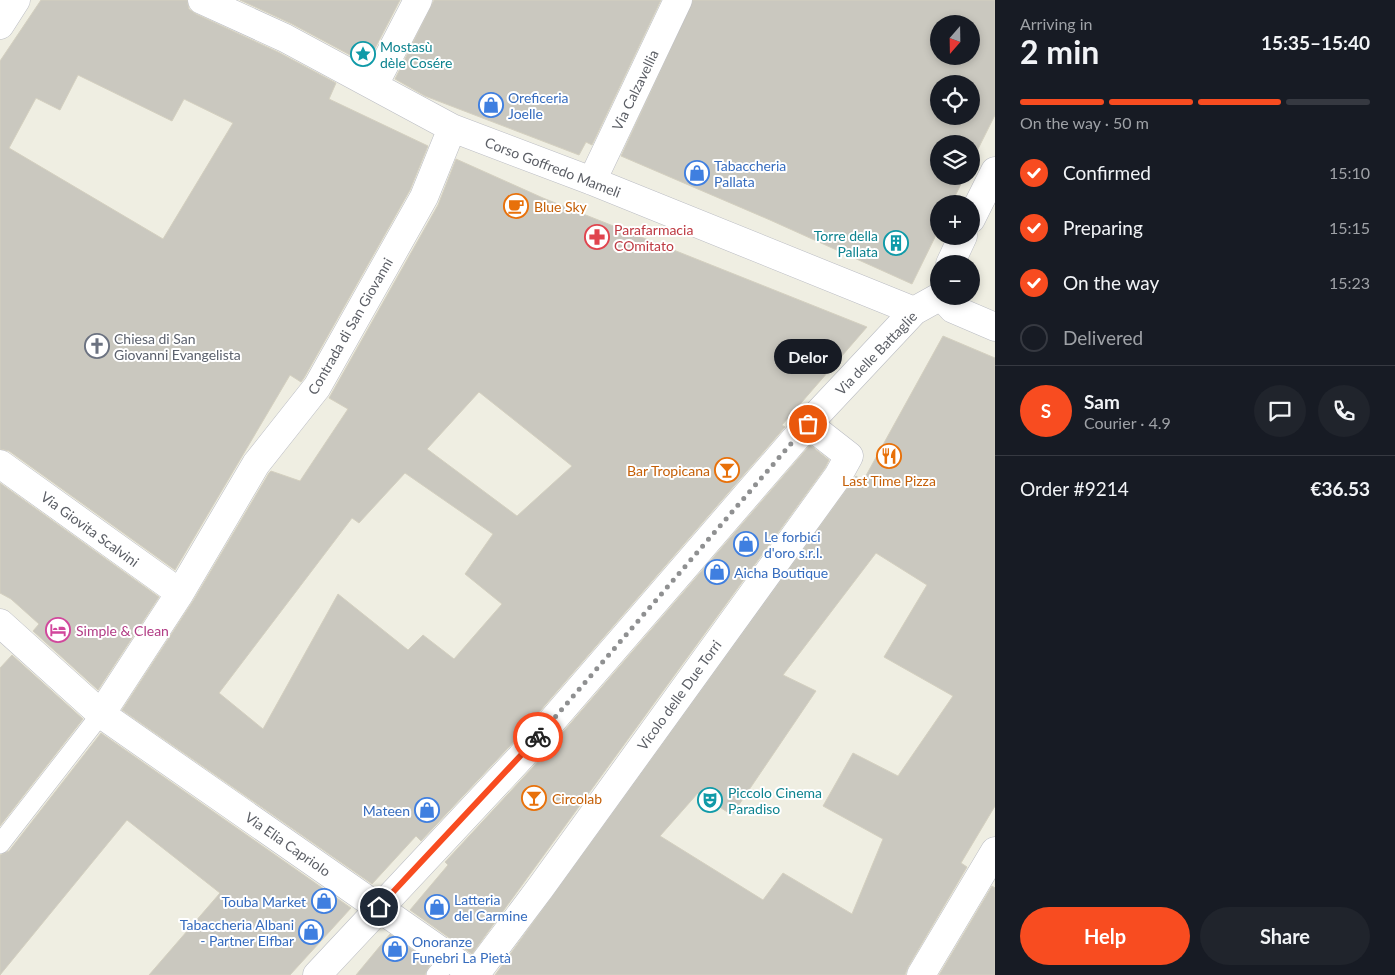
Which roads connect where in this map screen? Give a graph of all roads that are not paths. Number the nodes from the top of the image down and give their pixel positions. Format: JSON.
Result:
{"nodes":[{"id":1,"x":16,"y":0,"type":"edge"},
{"id":2,"x":202,"y":0,"type":"edge"},
{"id":3,"x":418,"y":0,"type":"edge"},
{"id":4,"x":678,"y":0,"type":"edge"},
{"id":5,"x":0,"y":25,"type":"edge"},
{"id":6,"x":378,"y":77,"type":"junction"},
{"id":7,"x":452,"y":128,"type":"junction"},
{"id":8,"x":995,"y":171,"type":"edge"},
{"id":9,"x":592,"y":181,"type":"junction"},
{"id":10,"x":980,"y":201,"type":"edge"},
{"id":11,"x":930,"y":302,"type":"edge"},
{"id":12,"x":949,"y":305,"type":"edge"},
{"id":13,"x":914,"y":311,"type":"junction"},
{"id":14,"x":995,"y":326,"type":"edge"},
{"id":15,"x":808,"y":424,"type":"junction"},
{"id":16,"x":0,"y":464,"type":"edge"},
{"id":17,"x":180,"y":593,"type":"junction"},
{"id":18,"x":4,"y":635,"type":"edge"},
{"id":19,"x":101,"y":714,"type":"junction"},
{"id":20,"x":0,"y":844,"type":"edge"},
{"id":21,"x":995,"y":851,"type":"edge"},
{"id":22,"x":379,"y":907,"type":"junction"},
{"id":23,"x":443,"y":967,"type":"edge"},
{"id":24,"x":317,"y":975,"type":"edge"},
{"id":25,"x":475,"y":975,"type":"edge"},
{"id":26,"x":921,"y":975,"type":"edge"}],
"edges":[{"from":1,"to":5,"type":"street"},
{"from":2,"to":6,"type":"street","name":"Corso Goffredo Mameli"},
{"from":3,"to":6,"type":"street"},
{"from":4,"to":9,"type":"street","name":"Via Calzavellia"},
{"from":6,"to":7,"type":"street","name":"Corso Goffredo Mameli"},
{"from":7,"to":9,"type":"street","name":"Corso Goffredo Mameli"},
{"from":7,"to":17,"type":"street","name":"Contrada di San Giovanni"},
{"from":8,"to":10,"type":"street"},
{"from":9,"to":13,"type":"street","name":"Corso Goffredo Mameli"},
{"from":11,"to":13,"type":"street","name":"Via delle Battaglie"},
{"from":12,"to":14,"type":"street"},
{"from":13,"to":15,"type":"street","name":"Via delle Battaglie"},
{"from":15,"to":22,"type":"street","name":"Via delle Battaglie"},
{"from":15,"to":25,"type":"street","name":"Vicolo delle Due Torri"},
{"from":16,"to":17,"type":"street","name":"Via Giovita Scalvini"},
{"from":17,"to":19,"type":"street","name":"Contrada di San Giovanni"},
{"from":18,"to":19,"type":"street","name":"Via Elia Capriolo"},
{"from":19,"to":20,"type":"lane"},
{"from":19,"to":22,"type":"street","name":"Via Elia Capriolo"},
{"from":21,"to":26,"type":"street"},
{"from":22,"to":23,"type":"street","name":"Via Elia Capriolo"},
{"from":22,"to":24,"type":"street","name":"Via delle Battaglie"},
{"from":23,"to":25,"type":"street","name":"Via Elia Capriolo"}]}
